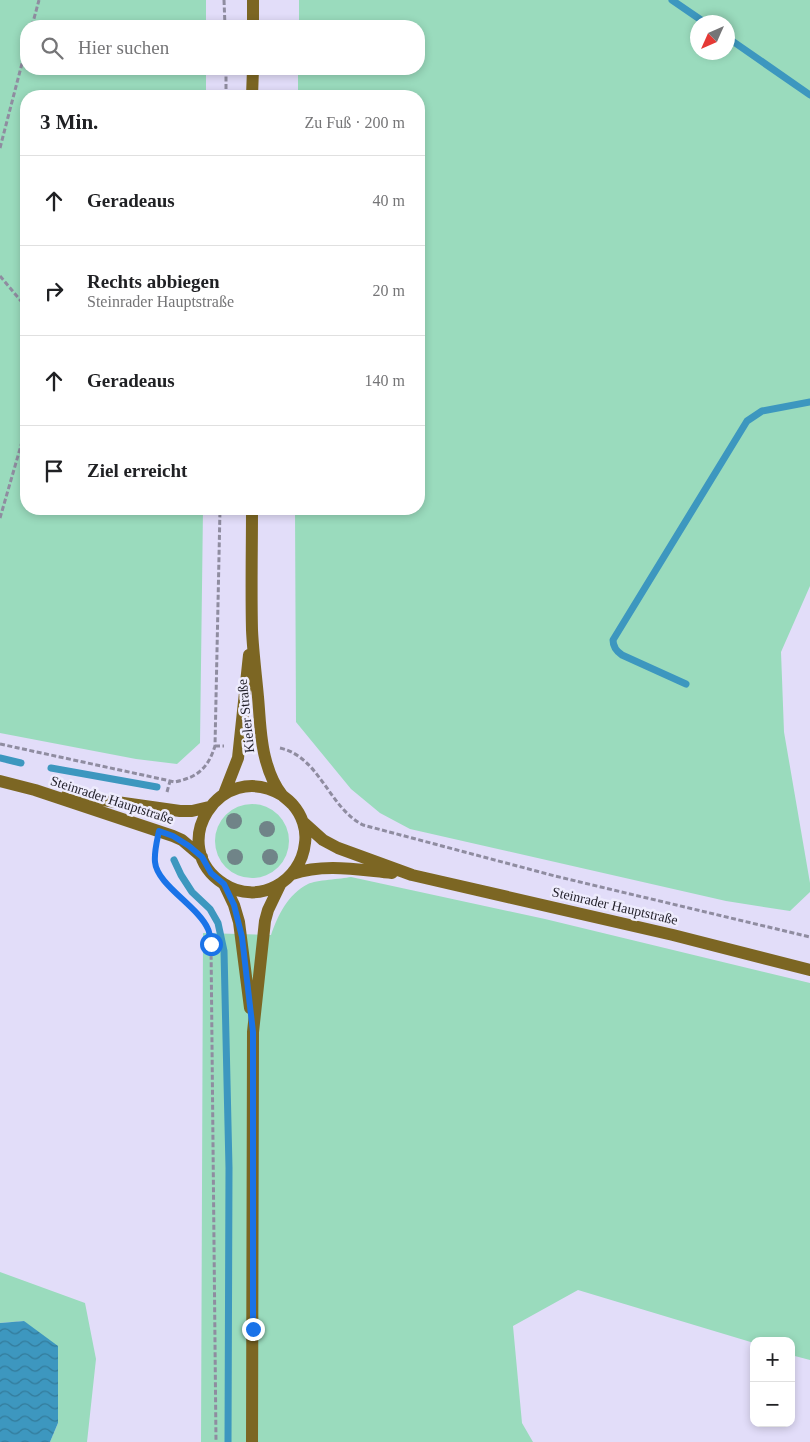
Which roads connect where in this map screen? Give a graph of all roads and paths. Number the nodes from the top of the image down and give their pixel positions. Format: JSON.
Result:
{"nodes":[{"id":1,"x":39,"y":0,"type":"edge"},
{"id":2,"x":224,"y":0,"type":"edge"},
{"id":3,"x":253,"y":0,"type":"edge"},
{"id":4,"x":34,"y":20,"type":"edge"},
{"id":5,"x":225,"y":20,"type":"edge"},
{"id":6,"x":253,"y":20,"type":"edge"},
{"id":7,"x":20,"y":71,"type":"edge"},
{"id":8,"x":226,"y":75,"type":"edge"},
{"id":9,"x":252,"y":75,"type":"edge"},
{"id":10,"x":226,"y":90,"type":"edge"},
{"id":11,"x":252,"y":90,"type":"edge"},
{"id":12,"x":0,"y":148,"type":"edge"},
{"id":13,"x":0,"y":276,"type":"edge"},
{"id":14,"x":20,"y":300,"type":"edge"},
{"id":15,"x":20,"y":449,"type":"edge"},
{"id":16,"x":220,"y":515,"type":"edge"},
{"id":17,"x":252,"y":515,"type":"edge"},
{"id":18,"x":0,"y":518,"type":"edge"},
{"id":19,"x":252,"y":630,"type":"junction"},
{"id":20,"x":0,"y":744,"type":"edge"},
{"id":21,"x":304,"y":761,"type":"dead end"},
{"id":22,"x":0,"y":781,"type":"edge"},
{"id":23,"x":170,"y":781,"type":"junction"},
{"id":24,"x":35,"y":790,"type":"junction"},
{"id":25,"x":224,"y":794,"type":"junction"},
{"id":26,"x":282,"y":795,"type":"junction"},
{"id":27,"x":209,"y":807,"type":"junction"},
{"id":28,"x":164,"y":809,"type":"junction"},
{"id":29,"x":303,"y":822,"type":"junction"},
{"id":30,"x":159,"y":831,"type":"junction"},
{"id":31,"x":202,"y":857,"type":"junction"},
{"id":32,"x":292,"y":874,"type":"junction"},
{"id":33,"x":412,"y":875,"type":"junction"},
{"id":34,"x":224,"y":884,"type":"junction"},
{"id":35,"x":280,"y":884,"type":"junction"},
{"id":36,"x":810,"y":937,"type":"edge"},
{"id":37,"x":810,"y":970,"type":"edge"},
{"id":38,"x":253,"y":1032,"type":"junction"},
{"id":39,"x":216,"y":1442,"type":"edge"},
{"id":40,"x":252,"y":1442,"type":"edge"}],
"edges":[{"from":1,"to":4,"type":"path"},
{"from":2,"to":5,"type":"path"},
{"from":3,"to":6,"type":"main road"},
{"from":7,"to":12,"type":"path"},
{"from":8,"to":10,"type":"path"},
{"from":9,"to":11,"type":"main road"},
{"from":13,"to":14,"type":"path"},
{"from":15,"to":18,"type":"path"},
{"from":16,"to":23,"type":"path"},
{"from":17,"to":19,"type":"main road","name":"Kieler Straße"},
{"from":19,"to":25,"type":"main road","name":"Kieler Straße"},
{"from":19,"to":26,"type":"main road","name":"Kieler Straße"},
{"from":20,"to":23,"type":"path"},
{"from":21,"to":36,"type":"path"},
{"from":22,"to":24,"type":"main road","name":"Steinrader Hauptstraße"},
{"from":23,"to":28,"type":"path"},
{"from":24,"to":28,"type":"main road","name":"Steinrader Hauptstraße"},
{"from":24,"to":30,"type":"main road","name":"Steinrader Hauptstraße"},
{"from":25,"to":26,"type":"main road"},
{"from":25,"to":27,"type":"main road"},
{"from":26,"to":29,"type":"main road"},
{"from":27,"to":28,"type":"main road","name":"Steinrader Hauptstraße"},
{"from":27,"to":31,"type":"main road"},
{"from":29,"to":32,"type":"main road"},
{"from":29,"to":33,"type":"main road","name":"Steinrader Hauptstraße"},
{"from":30,"to":31,"type":"main road","name":"Steinrader Hauptstraße"},
{"from":30,"to":39,"type":"path"},
{"from":31,"to":34,"type":"main road"},
{"from":32,"to":33,"type":"main road","name":"Steinrader Hauptstraße"},
{"from":32,"to":35,"type":"main road"},
{"from":33,"to":37,"type":"main road","name":"Steinrader Hauptstraße"},
{"from":34,"to":35,"type":"main road"},
{"from":34,"to":38,"type":"main road"},
{"from":35,"to":38,"type":"main road"},
{"from":38,"to":40,"type":"main road"}]}
